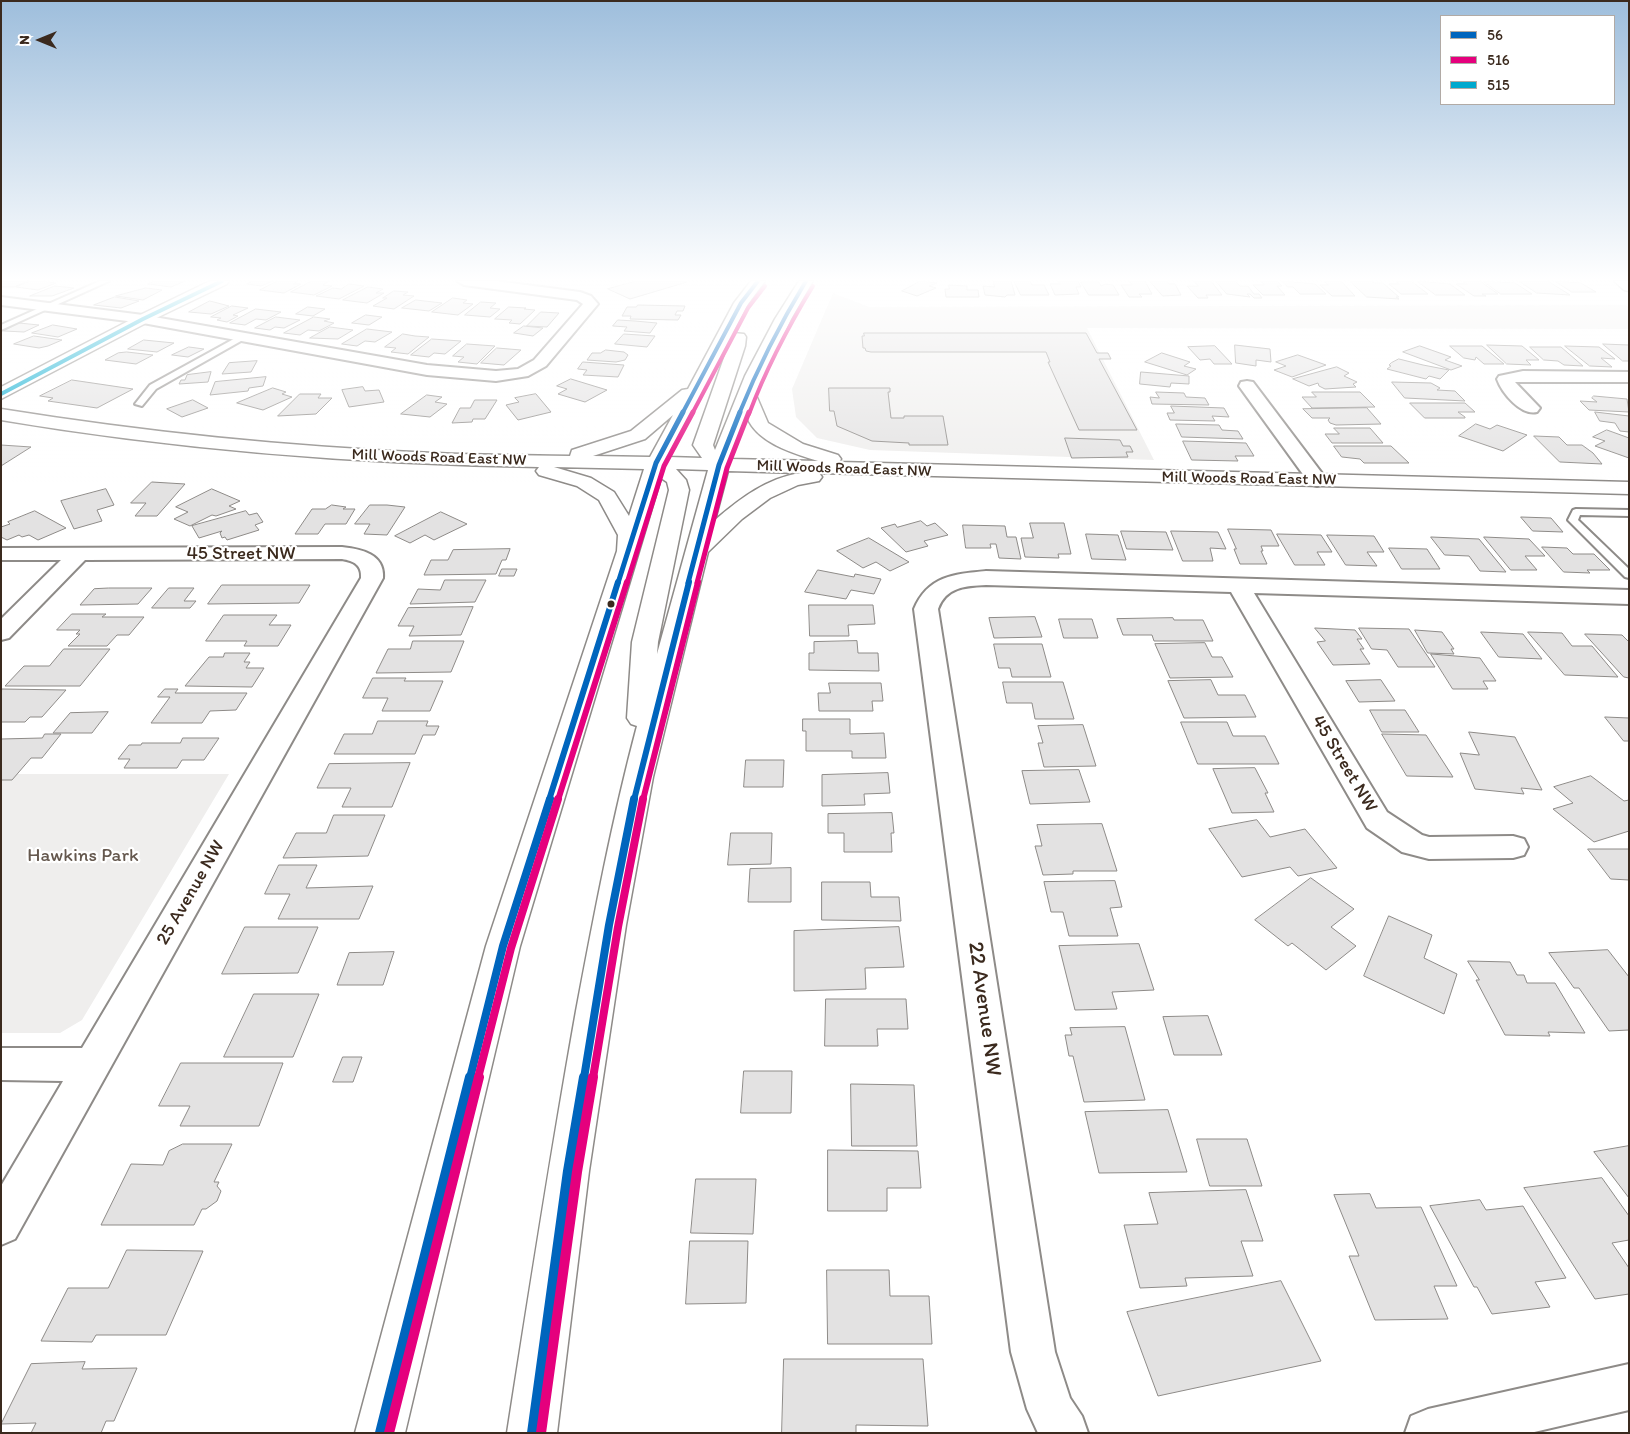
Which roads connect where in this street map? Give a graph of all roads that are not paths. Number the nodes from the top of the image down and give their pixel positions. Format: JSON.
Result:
{"nodes":[{"id":1,"x":88,"y":348,"type":"edge"},
{"id":2,"x":224,"y":348,"type":"edge"},
{"id":3,"x":301,"y":348,"type":"edge"},
{"id":4,"x":553,"y":348,"type":"edge"},
{"id":5,"x":718,"y":348,"type":"edge"},
{"id":6,"x":736,"y":348,"type":"edge"},
{"id":7,"x":768,"y":348,"type":"edge"},
{"id":8,"x":348,"y":357,"type":"junction"},
{"id":9,"x":326,"y":369,"type":"dead end"},
{"id":10,"x":1629,"y":377,"type":"edge"},
{"id":11,"x":700,"y":383,"type":"junction"},
{"id":12,"x":1247,"y":386,"type":"dead end"},
{"id":13,"x":1,"y":394,"type":"edge"},
{"id":14,"x":747,"y":395,"type":"junction"},
{"id":15,"x":139,"y":404,"type":"dead end"},
{"id":16,"x":1531,"y":408,"type":"dead end"},
{"id":17,"x":1,"y":414,"type":"edge"},
{"id":18,"x":481,"y":460,"type":"junction"},
{"id":19,"x":656,"y":463,"type":"junction"},
{"id":20,"x":719,"y":465,"type":"junction"},
{"id":21,"x":904,"y":471,"type":"junction"},
{"id":22,"x":1317,"y":480,"type":"junction"},
{"id":23,"x":1629,"y":488,"type":"edge"},
{"id":24,"x":1629,"y":513,"type":"edge"},
{"id":25,"x":131,"y":534,"type":"dead end"},
{"id":26,"x":628,"y":552,"type":"junction"},
{"id":27,"x":696,"y":552,"type":"junction"},
{"id":28,"x":1,"y":554,"type":"edge"},
{"id":29,"x":79,"y":554,"type":"junction"},
{"id":30,"x":114,"y":554,"type":"junction"},
{"id":31,"x":367,"y":561,"type":"joint"},
{"id":32,"x":1629,"y":575,"type":"edge"},
{"id":33,"x":1238,"y":584,"type":"junction"},
{"id":34,"x":1629,"y":597,"type":"edge"},
{"id":35,"x":1,"y":634,"type":"edge"},
{"id":36,"x":638,"y":777,"type":"junction"},
{"id":37,"x":1513,"y":847,"type":"dead end"},
{"id":38,"x":1,"y":1064,"type":"edge"},
{"id":39,"x":93,"y":1064,"type":"junction"},
{"id":40,"x":1,"y":1225,"type":"edge"},
{"id":41,"x":1629,"y":1387,"type":"edge"},
{"id":42,"x":380,"y":1433,"type":"edge"},
{"id":43,"x":532,"y":1433,"type":"edge"},
{"id":44,"x":1065,"y":1433,"type":"edge"},
{"id":45,"x":1428,"y":1433,"type":"edge"}],
"edges":[{"from":1,"to":13,"type":"main road"},
{"from":2,"to":15,"type":"lane"},
{"from":3,"to":8,"type":"street"},
{"from":4,"to":8,"type":"street"},
{"from":5,"to":11,"type":"main road"},
{"from":6,"to":20,"type":"main road"},
{"from":7,"to":14,"type":"main road"},
{"from":8,"to":9,"type":"street"},
{"from":10,"to":16,"type":"street"},
{"from":11,"to":18,"type":"main road"},
{"from":11,"to":19,"type":"main road"},
{"from":12,"to":22,"type":"street"},
{"from":14,"to":20,"type":"main road"},
{"from":14,"to":21,"type":"main road"},
{"from":17,"to":18,"type":"main road","name":"Mill Woods Road East NW"},
{"from":18,"to":19,"type":"main road","name":"Mill Woods Road East NW"},
{"from":18,"to":26,"type":"main road"},
{"from":19,"to":20,"type":"main road","name":"Mill Woods Road East NW"},
{"from":19,"to":26,"type":"main road"},
{"from":19,"to":36,"type":"main road"},
{"from":20,"to":21,"type":"main road","name":"Mill Woods Road East NW"},
{"from":20,"to":27,"type":"main road"},
{"from":21,"to":22,"type":"main road","name":"Mill Woods Road East NW"},
{"from":21,"to":27,"type":"main road"},
{"from":22,"to":23,"type":"main road","name":"Mill Woods Road East NW"},
{"from":24,"to":32,"type":"lane"},
{"from":25,"to":30,"type":"street"},
{"from":26,"to":42,"type":"main road"},
{"from":27,"to":36,"type":"main road"},
{"from":28,"to":29,"type":"street","name":"45 Street NW"},
{"from":29,"to":30,"type":"street","name":"45 Street NW"},
{"from":29,"to":35,"type":"street"},
{"from":30,"to":31,"type":"street","name":"45 Street NW"},
{"from":31,"to":39,"type":"street","name":"25 Avenue NW"},
{"from":33,"to":34,"type":"street"},
{"from":33,"to":37,"type":"street","name":"45 Street NW"},
{"from":33,"to":44,"type":"street","name":"22 Avenue NW"},
{"from":36,"to":43,"type":"main road"},
{"from":38,"to":39,"type":"street"},
{"from":39,"to":40,"type":"street","name":"25 Avenue NW"},
{"from":41,"to":45,"type":"street"}]}
